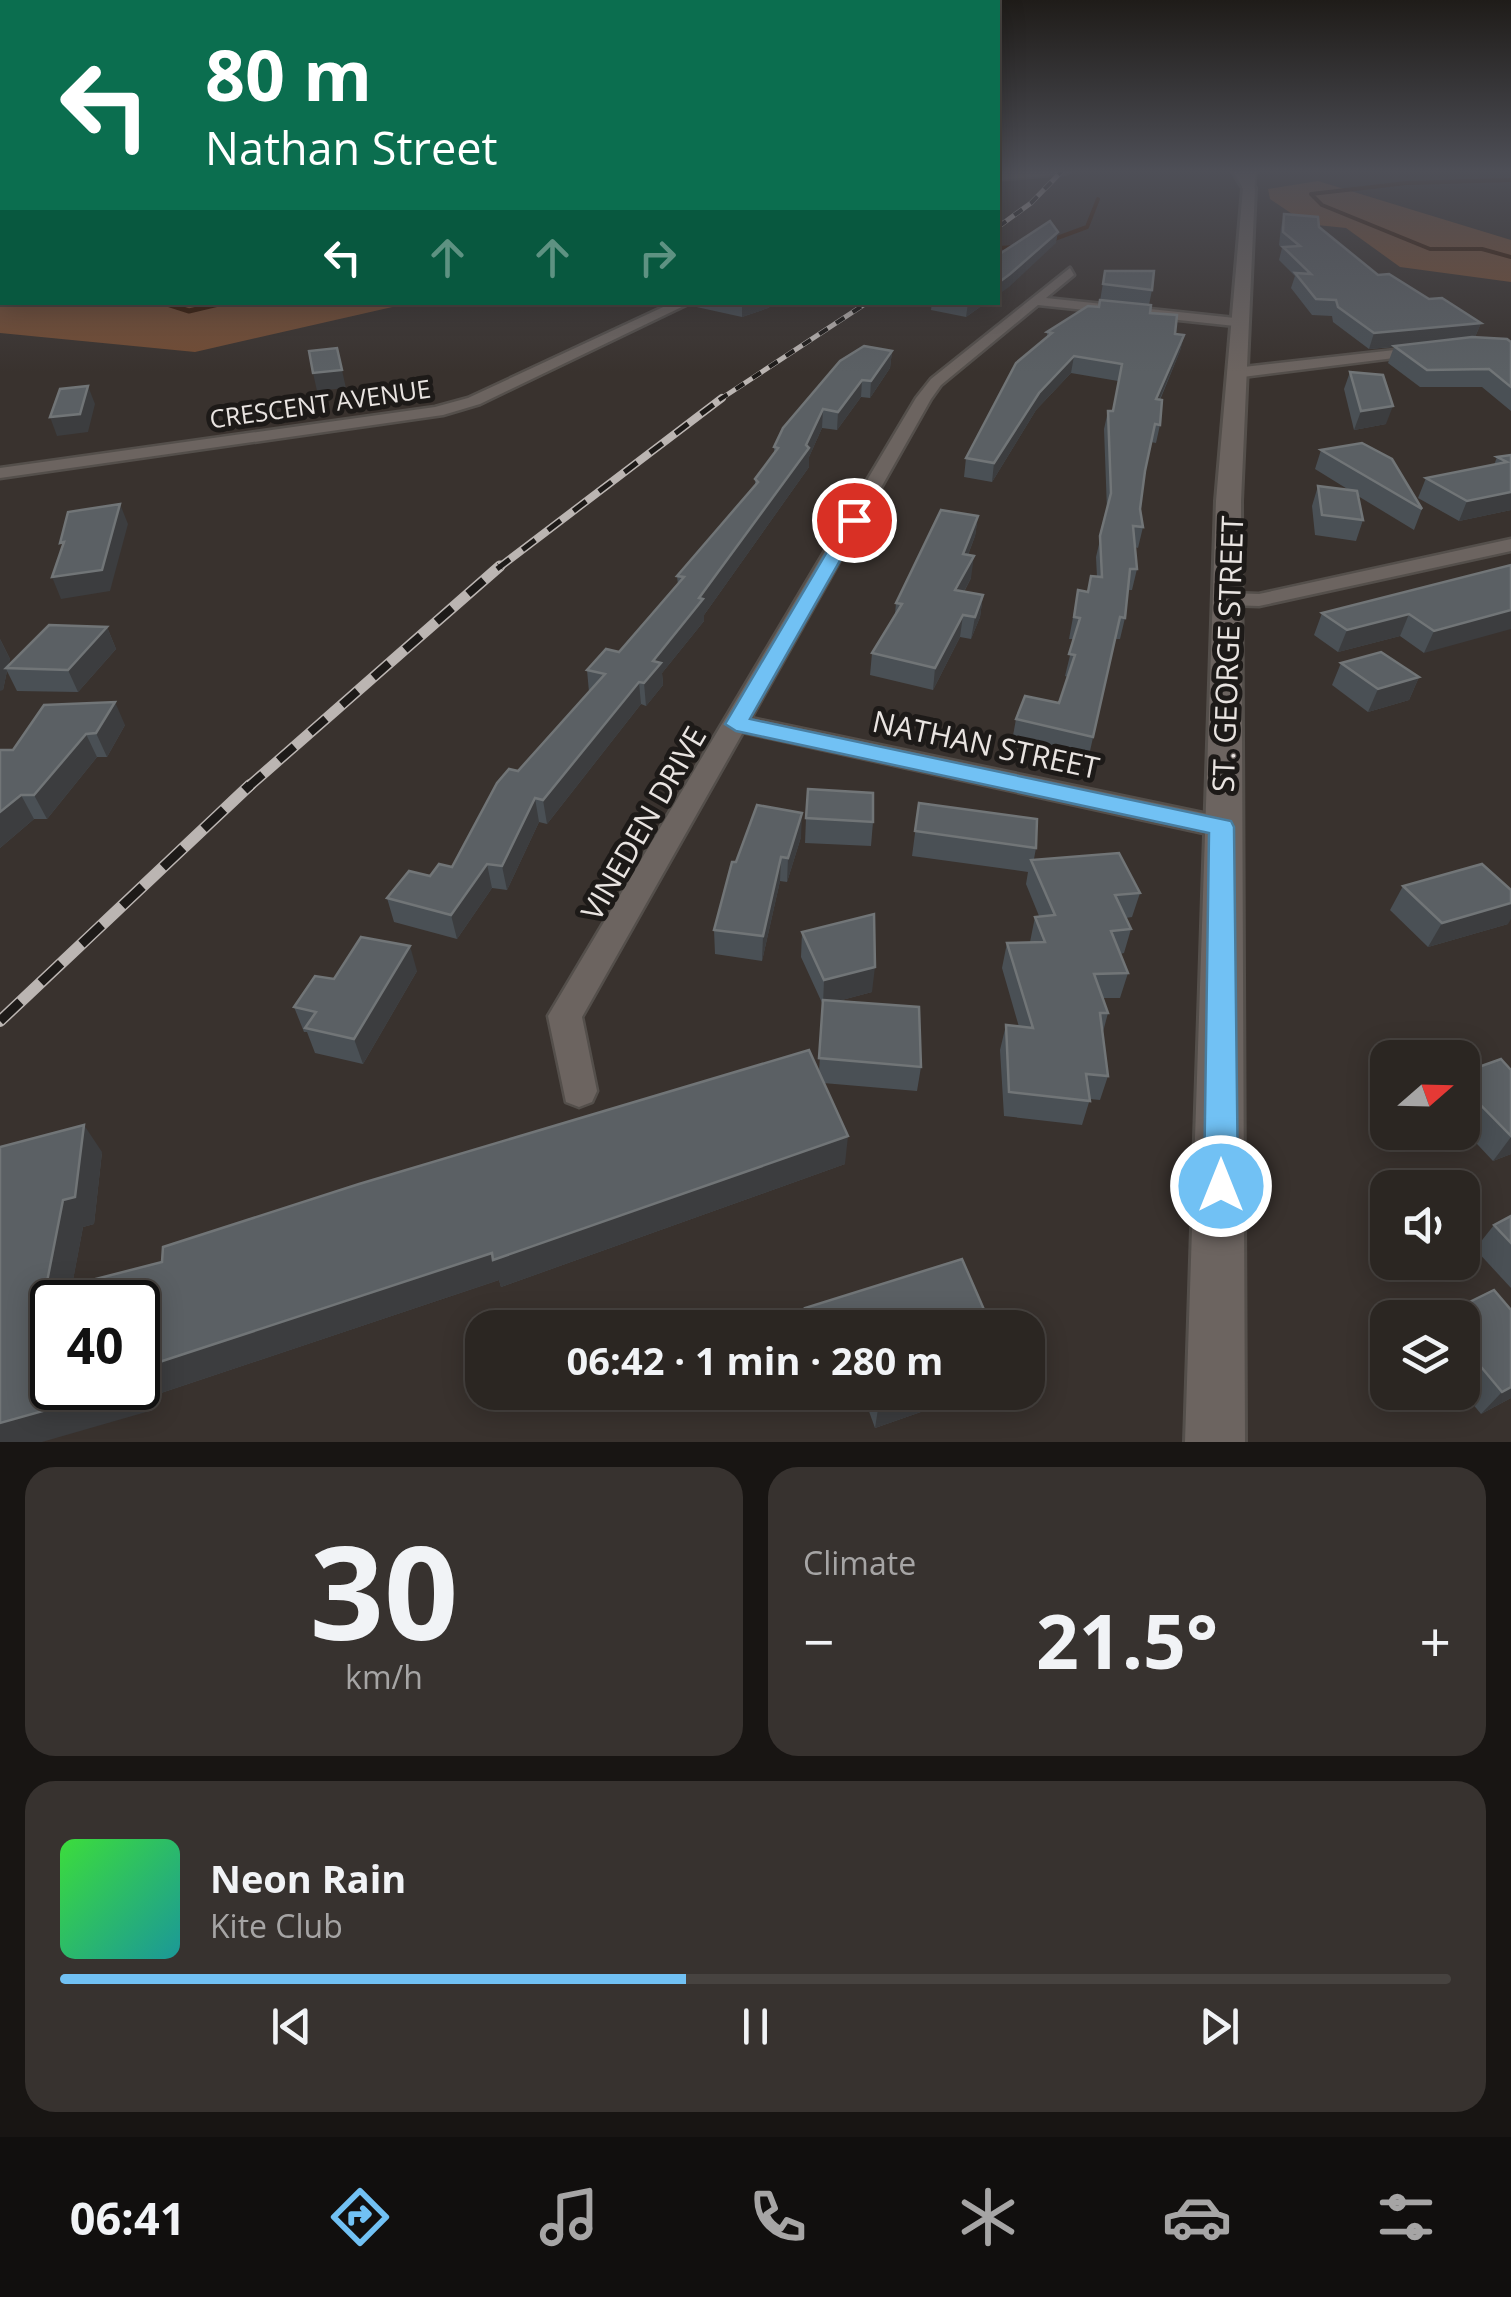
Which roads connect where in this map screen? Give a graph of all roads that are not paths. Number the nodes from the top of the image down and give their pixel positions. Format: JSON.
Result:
{"nodes":[{"id":1,"x":1241,"y":237,"type":"edge"},
{"id":2,"x":1070,"y":272,"type":"dead end"},
{"id":3,"x":1036,"y":301,"type":"junction"},
{"id":4,"x":680,"y":305,"type":"edge"},
{"id":5,"x":1235,"y":322,"type":"junction"},
{"id":6,"x":1440,"y":349,"type":"edge"},
{"id":7,"x":1235,"y":373,"type":"junction"},
{"id":8,"x":0,"y":473,"type":"edge"},
{"id":9,"x":1511,"y":545,"type":"edge"},
{"id":10,"x":1228,"y":599,"type":"junction"},
{"id":11,"x":736,"y":724,"type":"junction"},
{"id":12,"x":1222,"y":827,"type":"junction"},
{"id":13,"x":579,"y":1092,"type":"dead end"},
{"id":14,"x":1215,"y":1442,"type":"edge"}],
"edges":[{"from":1,"to":5,"type":"street","name":"ST. GEORGE STREET"},
{"from":2,"to":3,"type":"street","name":"VINEDEN DRIVE"},
{"from":3,"to":5,"type":"street"},
{"from":3,"to":11,"type":"street","name":"VINEDEN DRIVE"},
{"from":4,"to":8,"type":"street","name":"CRESCENT AVENUE"},
{"from":5,"to":7,"type":"street","name":"ST. GEORGE STREET"},
{"from":6,"to":7,"type":"street"},
{"from":7,"to":10,"type":"street","name":"ST. GEORGE STREET"},
{"from":9,"to":10,"type":"street"},
{"from":10,"to":12,"type":"street","name":"ST. GEORGE STREET"},
{"from":11,"to":12,"type":"street","name":"NATHAN STREET"},
{"from":11,"to":13,"type":"street","name":"VINEDEN DRIVE"},
{"from":12,"to":14,"type":"street","name":"ST. GEORGE STREET"}]}
